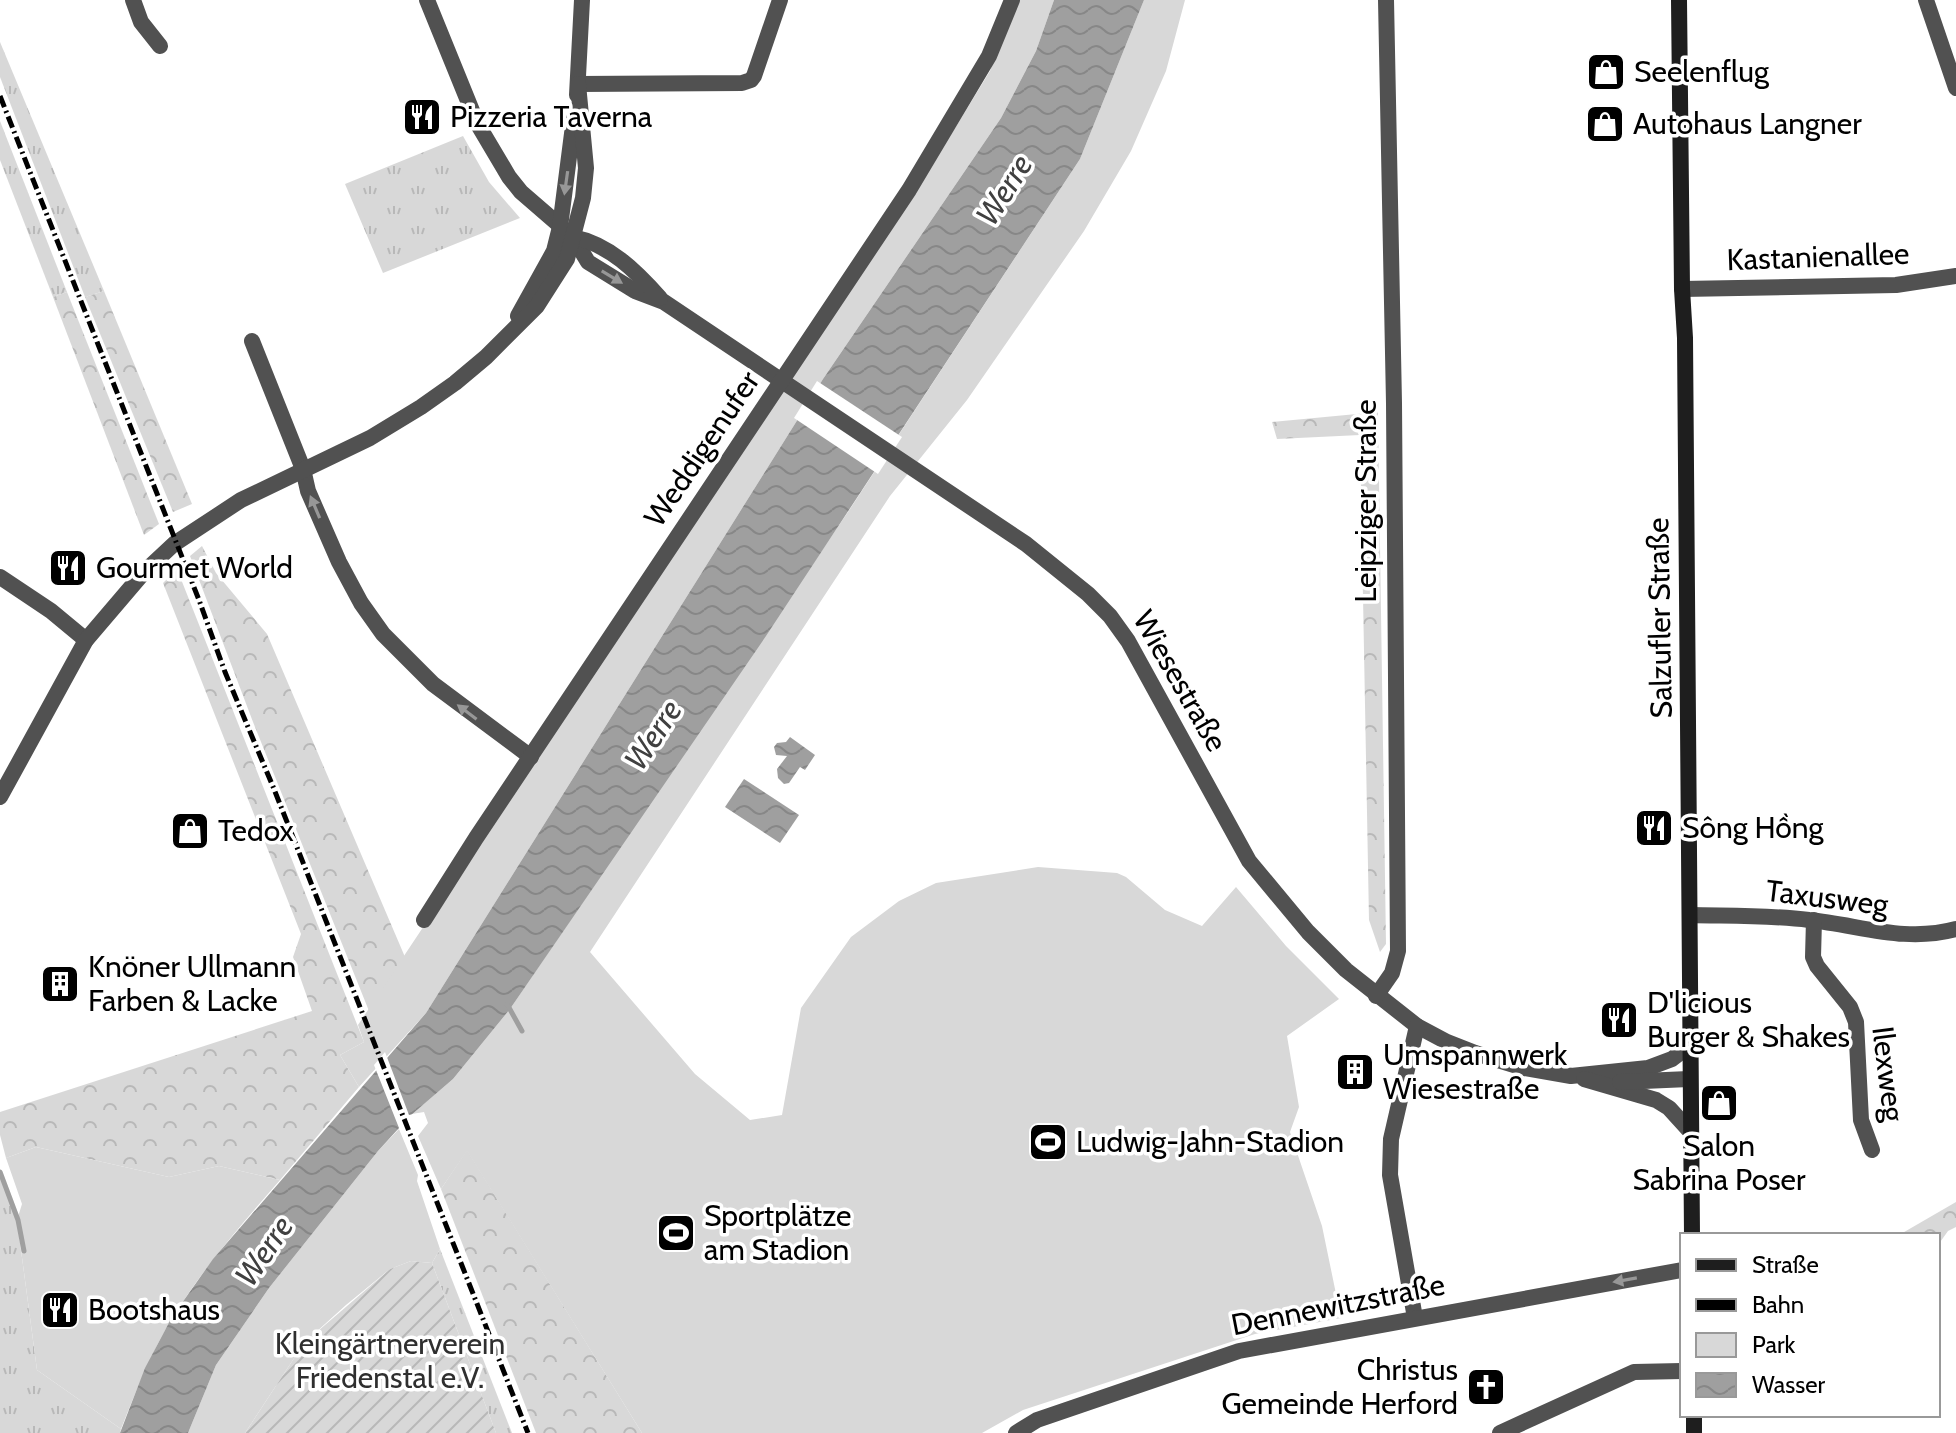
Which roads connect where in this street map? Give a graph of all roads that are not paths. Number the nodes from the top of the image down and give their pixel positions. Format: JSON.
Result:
{"nodes":[{"id":1,"x":133,"y":0,"type":"edge"},
{"id":2,"x":427,"y":0,"type":"edge"},
{"id":3,"x":582,"y":0,"type":"edge"},
{"id":4,"x":780,"y":0,"type":"edge"},
{"id":5,"x":1012,"y":0,"type":"edge"},
{"id":6,"x":1386,"y":0,"type":"edge"},
{"id":7,"x":1679,"y":0,"type":"edge"},
{"id":8,"x":1926,"y":0,"type":"edge"},
{"id":9,"x":160,"y":46,"type":"dead end"},
{"id":10,"x":578,"y":84,"type":"junction"},
{"id":11,"x":1956,"y":88,"type":"edge"},
{"id":12,"x":566,"y":232,"type":"junction"},
{"id":13,"x":1955,"y":281,"type":"edge"},
{"id":14,"x":1682,"y":289,"type":"junction"},
{"id":15,"x":252,"y":341,"type":"dead end"},
{"id":16,"x":780,"y":381,"type":"junction"},
{"id":17,"x":303,"y":469,"type":"junction"},
{"id":18,"x":0,"y":577,"type":"edge"},
{"id":19,"x":86,"y":640,"type":"junction"},
{"id":20,"x":531,"y":757,"type":"junction"},
{"id":21,"x":0,"y":797,"type":"edge"},
{"id":22,"x":1690,"y":915,"type":"junction"},
{"id":23,"x":424,"y":920,"type":"dead end"},
{"id":24,"x":1814,"y":920,"type":"junction"},
{"id":25,"x":1956,"y":929,"type":"edge"},
{"id":26,"x":1376,"y":996,"type":"junction"},
{"id":27,"x":1417,"y":1026,"type":"junction"},
{"id":28,"x":1689,"y":1046,"type":"junction"},
{"id":29,"x":1657,"y":1066,"type":"junction"},
{"id":30,"x":1571,"y":1076,"type":"junction"},
{"id":31,"x":1689,"y":1079,"type":"junction"},
{"id":32,"x":1595,"y":1082,"type":"junction"},
{"id":33,"x":1689,"y":1130,"type":"junction"},
{"id":34,"x":1872,"y":1150,"type":"dead end"},
{"id":35,"x":1692,"y":1233,"type":"edge"},
{"id":36,"x":1680,"y":1270,"type":"edge"},
{"id":37,"x":1415,"y":1318,"type":"junction"},
{"id":38,"x":1680,"y":1371,"type":"edge"},
{"id":39,"x":1016,"y":1433,"type":"edge"},
{"id":40,"x":1500,"y":1433,"type":"edge"}],
"edges":[{"from":1,"to":9,"type":"street"},
{"from":2,"to":12,"type":"street","name":"Wiesestraße"},
{"from":3,"to":10,"type":"street"},
{"from":4,"to":10,"type":"street"},
{"from":5,"to":16,"type":"street","name":"Weddigenufer"},
{"from":6,"to":26,"type":"street","name":"Leipziger Straße"},
{"from":7,"to":14,"type":"main road","name":"Salzufler Straße"},
{"from":8,"to":11,"type":"street"},
{"from":10,"to":12,"type":"street"},
{"from":12,"to":16,"type":"street","name":"Wiesestraße"},
{"from":12,"to":17,"type":"street"},
{"from":13,"to":14,"type":"street","name":"Kastanienallee"},
{"from":14,"to":22,"type":"main road","name":"Salzufler Straße"},
{"from":15,"to":17,"type":"street"},
{"from":16,"to":20,"type":"street","name":"Weddigenufer"},
{"from":16,"to":26,"type":"street","name":"Wiesestraße"},
{"from":17,"to":19,"type":"street"},
{"from":20,"to":17,"type":"street","one_way":true},
{"from":18,"to":19,"type":"street"},
{"from":19,"to":21,"type":"street"},
{"from":20,"to":23,"type":"street","name":"Weddigenufer"},
{"from":22,"to":24,"type":"street","name":"Taxusweg"},
{"from":22,"to":28,"type":"main road","name":"Salzufler Straße"},
{"from":24,"to":25,"type":"street","name":"Taxusweg"},
{"from":24,"to":34,"type":"street","name":"Ilexweg"},
{"from":26,"to":27,"type":"street","name":"Wiesestraße"},
{"from":27,"to":30,"type":"street","name":"Wiesestraße"},
{"from":27,"to":37,"type":"street"},
{"from":28,"to":29,"type":"street","name":"Wiesestraße"},
{"from":28,"to":31,"type":"main road","name":"Salzufler Straße"},
{"from":29,"to":30,"type":"street","name":"Wiesestraße"},
{"from":29,"to":31,"type":"street"},
{"from":30,"to":32,"type":"street","name":"Wiesestraße"},
{"from":31,"to":32,"type":"street","name":"Wiesestraße"},
{"from":31,"to":33,"type":"main road","name":"Salzufler Straße"},
{"from":32,"to":33,"type":"street","name":"Wiesestraße"},
{"from":33,"to":35,"type":"main road","name":"Salzufler Straße"},
{"from":36,"to":37,"type":"street","name":"Dennewitzstraße","one_way":true},
{"from":37,"to":39,"type":"street","name":"Dennewitzstraße"},
{"from":38,"to":40,"type":"street"}]}
